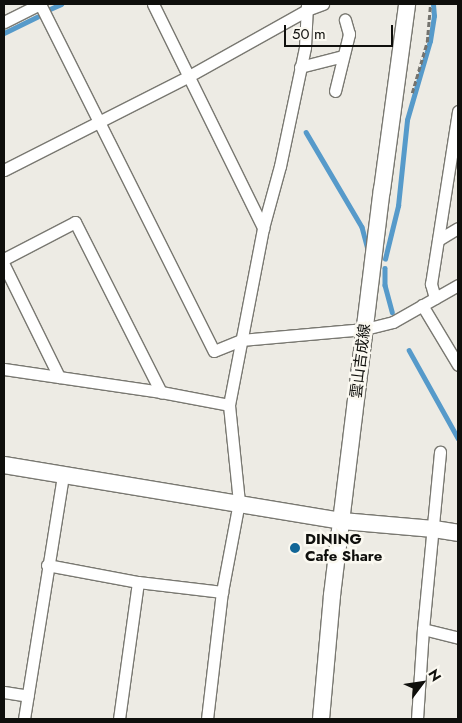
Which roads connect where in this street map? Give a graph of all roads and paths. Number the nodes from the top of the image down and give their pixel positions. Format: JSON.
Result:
{"nodes":[{"id":1,"x":40,"y":4,"type":"edge"},
{"id":2,"x":153,"y":4,"type":"edge"},
{"id":3,"x":323,"y":4,"type":"edge"},
{"id":4,"x":407,"y":4,"type":"edge"},
{"id":5,"x":308,"y":6,"type":"edge"},
{"id":6,"x":345,"y":20,"type":"dead end"},
{"id":7,"x":4,"y":22,"type":"edge"},
{"id":8,"x":343,"y":56,"type":"junction"},
{"id":9,"x":300,"y":67,"type":"junction"},
{"id":10,"x":189,"y":76,"type":"junction"},
{"id":11,"x":335,"y":90,"type":"dead end"},
{"id":12,"x":458,"y":111,"type":"edge"},
{"id":13,"x":99,"y":122,"type":"junction"},
{"id":14,"x":4,"y":170,"type":"edge"},
{"id":15,"x":458,"y":176,"type":"edge"},
{"id":16,"x":448,"y":181,"type":"junction"},
{"id":17,"x":264,"y":228,"type":"junction"},
{"id":18,"x":458,"y":228,"type":"edge"},
{"id":19,"x":438,"y":240,"type":"junction"},
{"id":20,"x":4,"y":259,"type":"edge"},
{"id":21,"x":4,"y":265,"type":"edge"},
{"id":22,"x":458,"y":285,"type":"edge"},
{"id":23,"x":435,"y":298,"type":"junction"},
{"id":24,"x":422,"y":306,"type":"junction"},
{"id":25,"x":365,"y":329,"type":"junction"},
{"id":26,"x":241,"y":340,"type":"junction"},
{"id":27,"x":458,"y":365,"type":"edge"},
{"id":28,"x":4,"y":369,"type":"edge"},
{"id":29,"x":60,"y":377,"type":"junction"},
{"id":30,"x":161,"y":392,"type":"junction"},
{"id":31,"x":229,"y":405,"type":"junction"},
{"id":32,"x":440,"y":452,"type":"dead end"},
{"id":33,"x":4,"y":465,"type":"edge"},
{"id":34,"x":63,"y":475,"type":"junction"},
{"id":35,"x":239,"y":502,"type":"junction"},
{"id":36,"x":342,"y":521,"type":"junction"},
{"id":37,"x":434,"y":528,"type":"junction"},
{"id":38,"x":458,"y":534,"type":"edge"},
{"id":39,"x":47,"y":566,"type":"junction"},
{"id":40,"x":138,"y":582,"type":"junction"},
{"id":41,"x":222,"y":592,"type":"junction"},
{"id":42,"x":423,"y":629,"type":"junction"},
{"id":43,"x":458,"y":638,"type":"edge"},
{"id":44,"x":4,"y":692,"type":"edge"},
{"id":45,"x":28,"y":696,"type":"junction"},
{"id":46,"x":24,"y":719,"type":"edge"},
{"id":47,"x":119,"y":719,"type":"edge"},
{"id":48,"x":207,"y":719,"type":"edge"},
{"id":49,"x":321,"y":719,"type":"edge"},
{"id":50,"x":417,"y":719,"type":"edge"}],
"edges":[{"from":1,"to":7,"type":"street"},
{"from":1,"to":13,"type":"street"},
{"from":2,"to":10,"type":"street"},
{"from":3,"to":5,"type":"street"},
{"from":4,"to":25,"type":"street","name":"雲山吉成線"},
{"from":5,"to":9,"type":"street"},
{"from":5,"to":10,"type":"street"},
{"from":6,"to":8,"type":"street"},
{"from":8,"to":9,"type":"street"},
{"from":8,"to":11,"type":"street"},
{"from":9,"to":17,"type":"street"},
{"from":10,"to":13,"type":"street"},
{"from":10,"to":17,"type":"street"},
{"from":12,"to":16,"type":"street"},
{"from":13,"to":14,"type":"street"},
{"from":13,"to":26,"type":"street"},
{"from":15,"to":16,"type":"street"},
{"from":16,"to":19,"type":"street"},
{"from":17,"to":26,"type":"street"},
{"from":18,"to":19,"type":"street"},
{"from":19,"to":23,"type":"street"},
{"from":20,"to":30,"type":"street"},
{"from":21,"to":29,"type":"street"},
{"from":22,"to":23,"type":"street"},
{"from":23,"to":24,"type":"street"},
{"from":24,"to":25,"type":"street"},
{"from":24,"to":27,"type":"street"},
{"from":25,"to":26,"type":"street"},
{"from":25,"to":36,"type":"street","name":"雲山吉成線"},
{"from":26,"to":31,"type":"street"},
{"from":28,"to":29,"type":"street"},
{"from":29,"to":30,"type":"street"},
{"from":30,"to":31,"type":"street"},
{"from":31,"to":35,"type":"street"},
{"from":32,"to":37,"type":"street"},
{"from":33,"to":34,"type":"street"},
{"from":34,"to":35,"type":"street"},
{"from":34,"to":39,"type":"street"},
{"from":35,"to":36,"type":"street"},
{"from":35,"to":41,"type":"street"},
{"from":36,"to":37,"type":"street"},
{"from":36,"to":49,"type":"street","name":"雲山吉成線"},
{"from":37,"to":38,"type":"street"},
{"from":37,"to":42,"type":"street"},
{"from":39,"to":40,"type":"street"},
{"from":39,"to":45,"type":"street"},
{"from":40,"to":41,"type":"street"},
{"from":40,"to":47,"type":"street"},
{"from":41,"to":48,"type":"street"},
{"from":42,"to":43,"type":"street"},
{"from":42,"to":50,"type":"street"},
{"from":44,"to":45,"type":"street"},
{"from":45,"to":46,"type":"street"}]}
